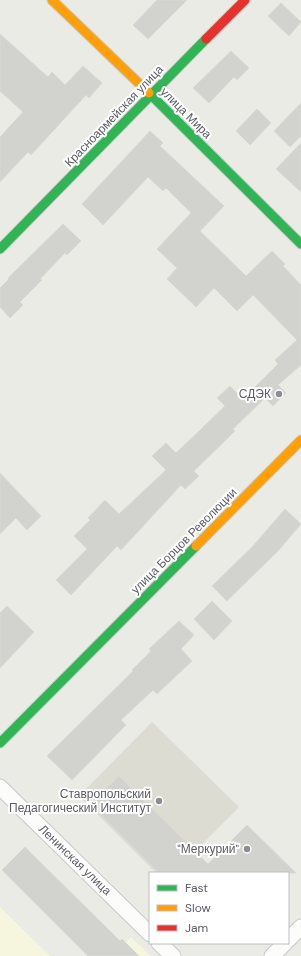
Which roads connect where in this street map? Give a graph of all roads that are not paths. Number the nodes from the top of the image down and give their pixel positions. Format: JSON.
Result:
{"nodes":[{"id":1,"x":52,"y":0,"type":"edge"},
{"id":2,"x":245,"y":0,"type":"edge"},
{"id":3,"x":151,"y":96,"type":"junction"},
{"id":4,"x":301,"y":244,"type":"edge"},
{"id":5,"x":0,"y":249,"type":"edge"},
{"id":6,"x":301,"y":440,"type":"edge"},
{"id":7,"x":0,"y":743,"type":"edge"},
{"id":8,"x":0,"y":787,"type":"edge"},
{"id":9,"x":301,"y":927,"type":"edge"},
{"id":10,"x":149,"y":933,"type":"edge"},
{"id":11,"x":289,"y":939,"type":"edge"},
{"id":12,"x":161,"y":944,"type":"edge"},
{"id":13,"x":284,"y":944,"type":"edge"},
{"id":14,"x":173,"y":956,"type":"edge"},
{"id":15,"x":272,"y":956,"type":"edge"}],
"edges":[{"from":1,"to":3,"type":"street","name":"улица Мира"},
{"from":2,"to":3,"type":"street","name":"Красноармейская улица"},
{"from":3,"to":4,"type":"street","name":"улица Мира"},
{"from":3,"to":5,"type":"street","name":"Красноармейская улица"},
{"from":6,"to":7,"type":"street","name":"улица Борцов Революции"},
{"from":8,"to":10,"type":"street","name":"Ленинская улица"},
{"from":9,"to":11,"type":"street"},
{"from":12,"to":14,"type":"street"},
{"from":13,"to":15,"type":"street"}]}
